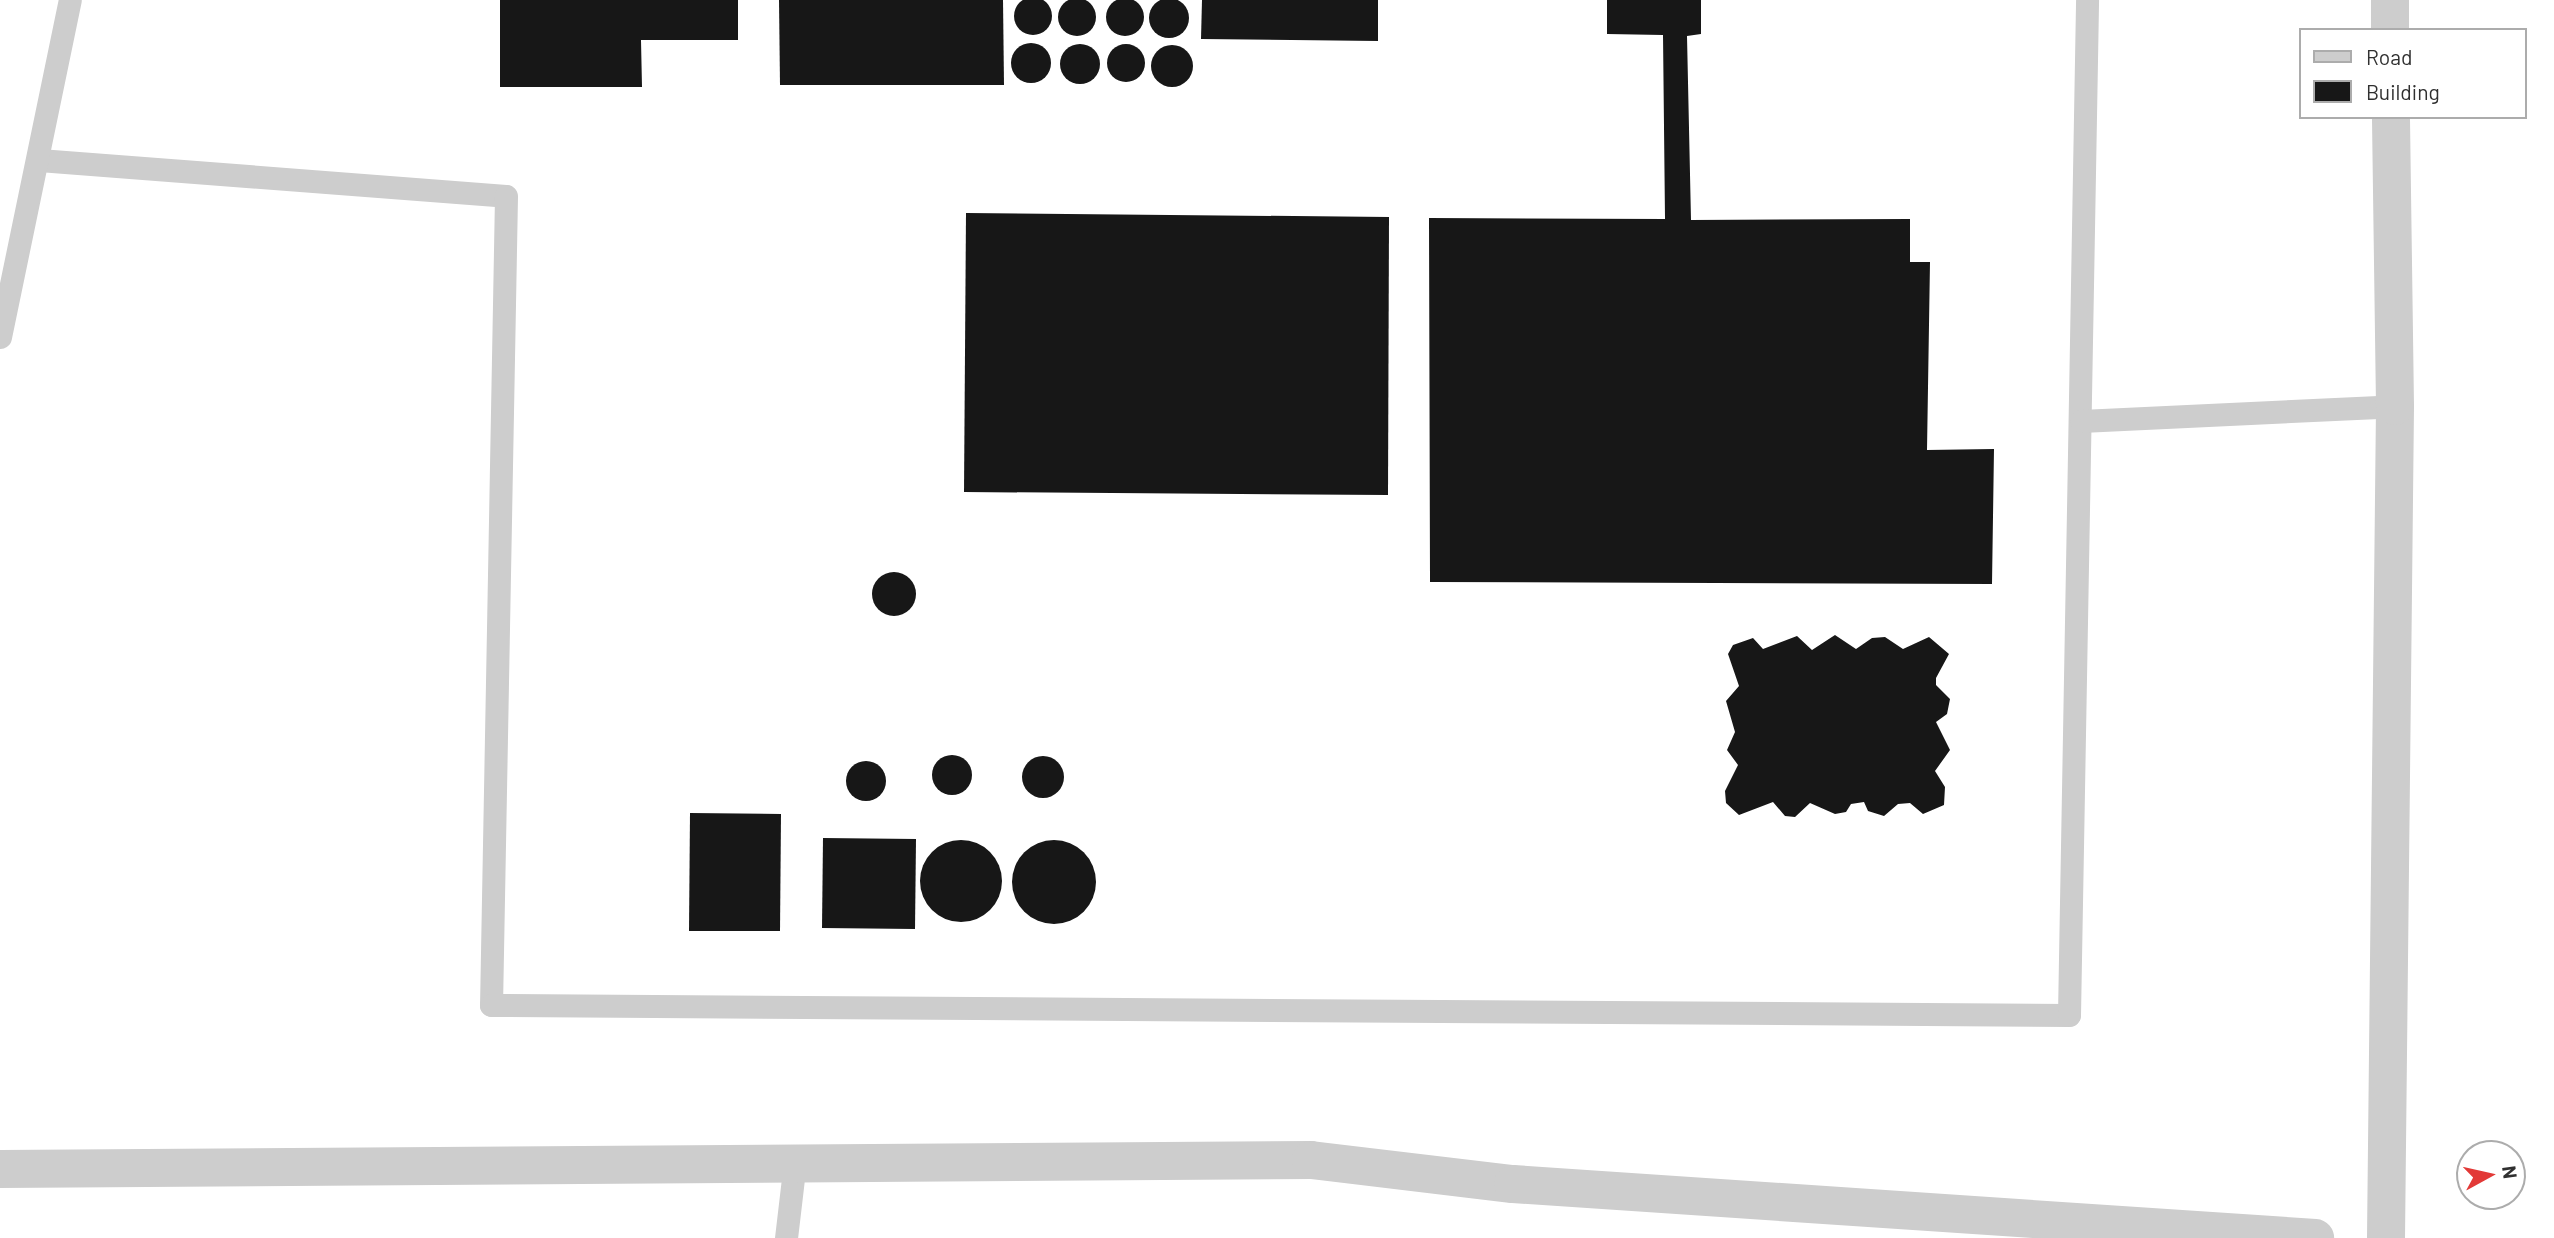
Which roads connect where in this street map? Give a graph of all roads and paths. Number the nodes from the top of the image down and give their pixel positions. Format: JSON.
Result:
{"nodes":[{"id":1,"x":70,"y":0,"type":"edge"},
{"id":2,"x":2087,"y":0,"type":"edge"},
{"id":3,"x":2390,"y":0,"type":"edge"},
{"id":4,"x":2390,"y":28,"type":"edge"},
{"id":5,"x":2391,"y":119,"type":"edge"},
{"id":6,"x":39,"y":160,"type":"junction"},
{"id":7,"x":0,"y":337,"type":"edge"},
{"id":8,"x":2395,"y":406,"type":"junction"},
{"id":9,"x":2081,"y":421,"type":"junction"},
{"id":10,"x":795,"y":1161,"type":"junction"},
{"id":11,"x":0,"y":1169,"type":"edge"},
{"id":12,"x":786,"y":1238,"type":"edge"},
{"id":13,"x":2315,"y":1238,"type":"edge"},
{"id":14,"x":2386,"y":1238,"type":"edge"}],
"edges":[{"from":1,"to":6,"type":"lane"},
{"from":2,"to":9,"type":"lane"},
{"from":3,"to":4,"type":"street"},
{"from":5,"to":8,"type":"street"},
{"from":6,"to":7,"type":"lane"},
{"from":6,"to":9,"type":"lane"},
{"from":8,"to":9,"type":"lane"},
{"from":8,"to":14,"type":"street"},
{"from":10,"to":11,"type":"street"},
{"from":10,"to":12,"type":"lane"},
{"from":10,"to":13,"type":"street"}]}
